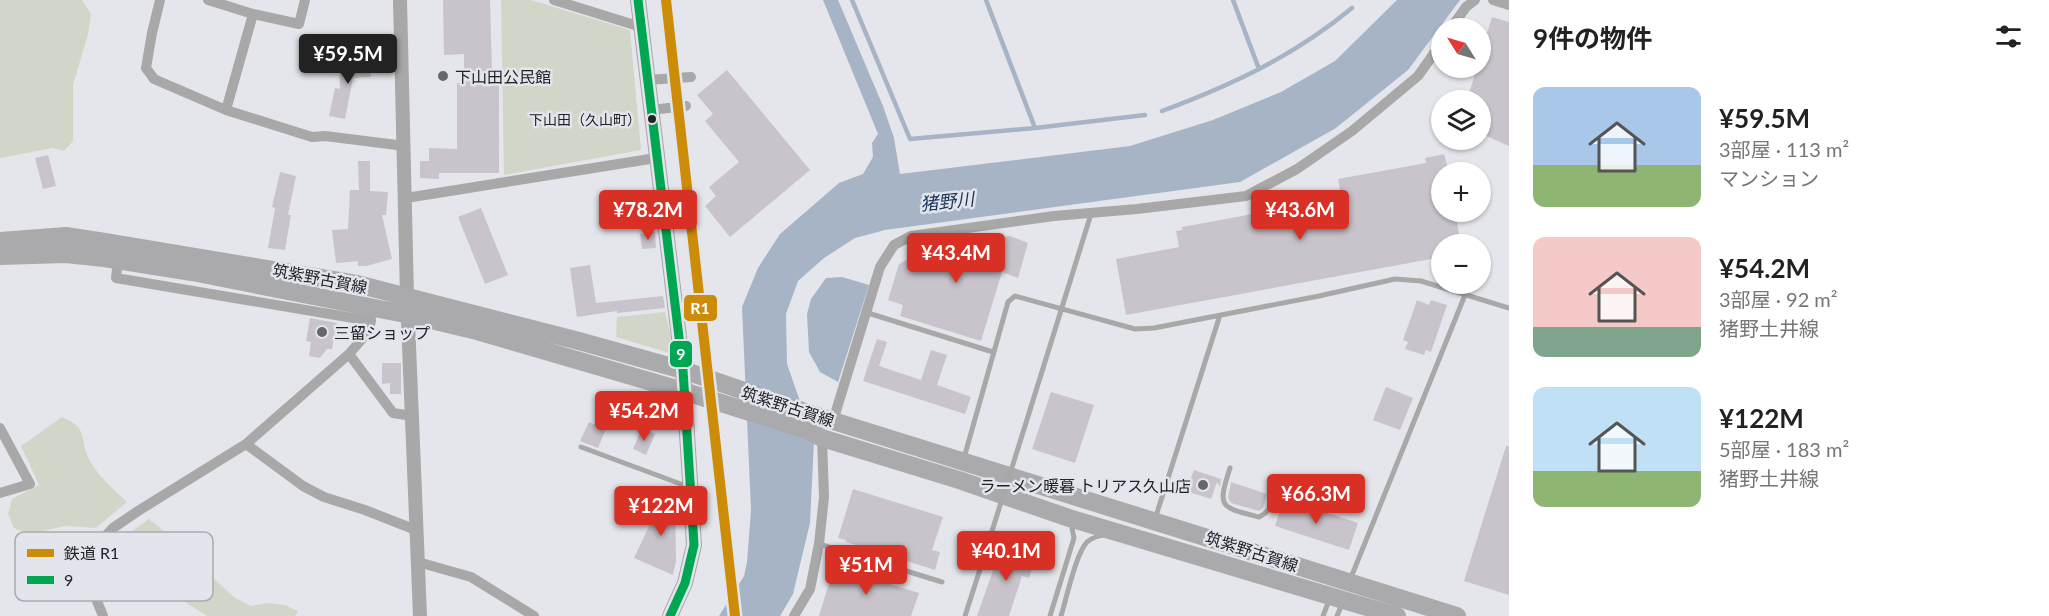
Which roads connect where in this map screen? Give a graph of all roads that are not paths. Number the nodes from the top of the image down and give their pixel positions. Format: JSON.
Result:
{"nodes":[{"id":1,"x":160,"y":0,"type":"edge"},
{"id":2,"x":208,"y":0,"type":"edge"},
{"id":3,"x":305,"y":0,"type":"edge"},
{"id":4,"x":400,"y":0,"type":"edge"},
{"id":5,"x":554,"y":0,"type":"edge"},
{"id":6,"x":638,"y":0,"type":"edge"},
{"id":7,"x":1475,"y":0,"type":"edge"},
{"id":8,"x":1493,"y":0,"type":"edge"},
{"id":9,"x":1509,"y":5,"type":"edge"},
{"id":10,"x":253,"y":14,"type":"junction"},
{"id":11,"x":1458,"y":18,"type":"edge"},
{"id":12,"x":641,"y":27,"type":"junction"},
{"id":13,"x":1431,"y":58,"type":"edge"},
{"id":14,"x":691,"y":77,"type":"dead end"},
{"id":15,"x":647,"y":80,"type":"junction"},
{"id":16,"x":686,"y":106,"type":"dead end"},
{"id":17,"x":226,"y":110,"type":"junction"},
{"id":18,"x":651,"y":110,"type":"junction"},
{"id":19,"x":405,"y":147,"type":"junction"},
{"id":20,"x":656,"y":158,"type":"junction"},
{"id":21,"x":406,"y":198,"type":"junction"},
{"id":22,"x":1092,"y":213,"type":"junction"},
{"id":23,"x":0,"y":241,"type":"edge"},
{"id":24,"x":0,"y":256,"type":"edge"},
{"id":25,"x":1465,"y":295,"type":"junction"},
{"id":26,"x":407,"y":296,"type":"junction"},
{"id":27,"x":1061,"y":308,"type":"junction"},
{"id":28,"x":1509,"y":308,"type":"edge"},
{"id":29,"x":867,"y":313,"type":"junction"},
{"id":30,"x":370,"y":315,"type":"junction"},
{"id":31,"x":410,"y":315,"type":"junction"},
{"id":32,"x":1220,"y":315,"type":"junction"},
{"id":33,"x":993,"y":352,"type":"junction"},
{"id":34,"x":349,"y":354,"type":"junction"},
{"id":35,"x":683,"y":370,"type":"junction"},
{"id":36,"x":683,"y":391,"type":"junction"},
{"id":37,"x":412,"y":416,"type":"junction"},
{"id":38,"x":833,"y":421,"type":"junction"},
{"id":39,"x":813,"y":427,"type":"junction"},
{"id":40,"x":0,"y":428,"type":"edge"},
{"id":41,"x":246,"y":444,"type":"junction"},
{"id":42,"x":581,"y":447,"type":"dead end"},
{"id":43,"x":963,"y":462,"type":"junction"},
{"id":44,"x":1230,"y":468,"type":"dead end"},
{"id":45,"x":1280,"y":483,"type":"dead end"},
{"id":46,"x":690,"y":488,"type":"junction"},
{"id":47,"x":0,"y":493,"type":"edge"},
{"id":48,"x":1069,"y":518,"type":"junction"},
{"id":49,"x":1155,"y":521,"type":"junction"},
{"id":50,"x":416,"y":530,"type":"junction"},
{"id":51,"x":109,"y":532,"type":"edge"},
{"id":52,"x":1128,"y":535,"type":"junction"},
{"id":53,"x":819,"y":544,"type":"junction"},
{"id":54,"x":418,"y":562,"type":"junction"},
{"id":55,"x":942,"y":582,"type":"dead end"},
{"id":56,"x":1349,"y":582,"type":"junction"},
{"id":57,"x":95,"y":601,"type":"edge"},
{"id":58,"x":1337,"y":604,"type":"edge"},
{"id":59,"x":100,"y":616,"type":"edge"},
{"id":60,"x":420,"y":616,"type":"edge"},
{"id":61,"x":534,"y":616,"type":"edge"},
{"id":62,"x":670,"y":616,"type":"edge"},
{"id":63,"x":794,"y":616,"type":"edge"},
{"id":64,"x":965,"y":616,"type":"edge"},
{"id":65,"x":1050,"y":616,"type":"edge"},
{"id":66,"x":1061,"y":616,"type":"edge"},
{"id":67,"x":1323,"y":616,"type":"edge"},
{"id":68,"x":1397,"y":616,"type":"edge"},
{"id":69,"x":1457,"y":616,"type":"edge"}],
"edges":[{"from":1,"to":17,"type":"street"},
{"from":2,"to":10,"type":"street"},
{"from":3,"to":10,"type":"street"},
{"from":4,"to":19,"type":"street"},
{"from":5,"to":12,"type":"street"},
{"from":6,"to":12,"type":"main road"},
{"from":7,"to":11,"type":"street"},
{"from":8,"to":9,"type":"street"},
{"from":10,"to":17,"type":"street"},
{"from":12,"to":15,"type":"main road"},
{"from":13,"to":22,"type":"street"},
{"from":14,"to":15,"type":"street"},
{"from":15,"to":18,"type":"main road"},
{"from":16,"to":18,"type":"street"},
{"from":17,"to":19,"type":"street"},
{"from":18,"to":20,"type":"main road"},
{"from":19,"to":21,"type":"street"},
{"from":20,"to":21,"type":"street"},
{"from":20,"to":35,"type":"main road"},
{"from":21,"to":26,"type":"street"},
{"from":22,"to":27,"type":"lane"},
{"from":22,"to":29,"type":"street"},
{"from":23,"to":26,"type":"main road","name":"筑紫野古賀線"},
{"from":24,"to":30,"type":"main road","name":"筑紫野古賀線"},
{"from":25,"to":28,"type":"lane"},
{"from":25,"to":32,"type":"lane"},
{"from":25,"to":56,"type":"lane"},
{"from":26,"to":31,"type":"street"},
{"from":26,"to":35,"type":"main road","name":"筑紫野古賀線"},
{"from":27,"to":32,"type":"lane"},
{"from":27,"to":33,"type":"lane"},
{"from":27,"to":64,"type":"lane","bridge":true},
{"from":29,"to":33,"type":"lane"},
{"from":29,"to":38,"type":"street"},
{"from":30,"to":31,"type":"main road","name":"筑紫野古賀線"},
{"from":30,"to":34,"type":"street"},
{"from":31,"to":36,"type":"main road","name":"筑紫野古賀線"},
{"from":31,"to":37,"type":"street"},
{"from":32,"to":49,"type":"lane"},
{"from":33,"to":43,"type":"lane"},
{"from":34,"to":37,"type":"street"},
{"from":34,"to":41,"type":"street"},
{"from":35,"to":36,"type":"main road"},
{"from":35,"to":39,"type":"main road","name":"筑紫野古賀線"},
{"from":36,"to":39,"type":"main road","name":"筑紫野古賀線"},
{"from":36,"to":46,"type":"main road"},
{"from":37,"to":50,"type":"street"},
{"from":38,"to":39,"type":"main road","name":"筑紫野古賀線"},
{"from":38,"to":43,"type":"main road","name":"筑紫野古賀線"},
{"from":39,"to":48,"type":"main road","name":"筑紫野古賀線"},
{"from":39,"to":53,"type":"street"},
{"from":40,"to":47,"type":"street"},
{"from":41,"to":50,"type":"street"},
{"from":41,"to":51,"type":"street"},
{"from":42,"to":46,"type":"lane"},
{"from":43,"to":49,"type":"main road","name":"筑紫野古賀線"},
{"from":44,"to":45,"type":"lane"},
{"from":46,"to":62,"type":"main road"},
{"from":48,"to":52,"type":"main road","name":"筑紫野古賀線"},
{"from":48,"to":65,"type":"lane"},
{"from":49,"to":56,"type":"main road","name":"筑紫野古賀線"},
{"from":50,"to":54,"type":"street"},
{"from":52,"to":58,"type":"main road","name":"筑紫野古賀線"},
{"from":52,"to":66,"type":"lane"},
{"from":53,"to":55,"type":"lane"},
{"from":53,"to":63,"type":"street"},
{"from":54,"to":60,"type":"street"},
{"from":54,"to":61,"type":"street"},
{"from":56,"to":69,"type":"main road","name":"筑紫野古賀線"},
{"from":57,"to":59,"type":"street"},
{"from":58,"to":67,"type":"lane"},
{"from":58,"to":68,"type":"main road","name":"筑紫野古賀線"}]}
